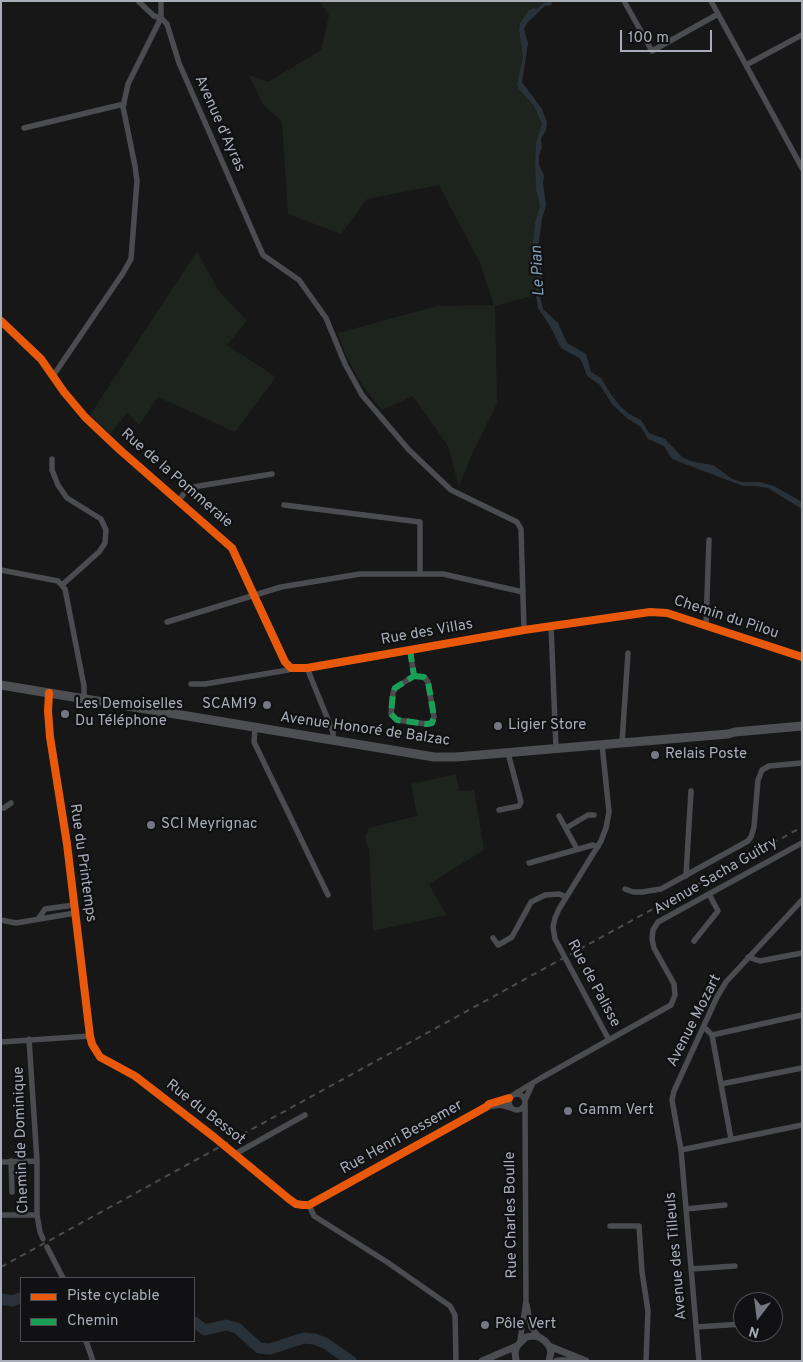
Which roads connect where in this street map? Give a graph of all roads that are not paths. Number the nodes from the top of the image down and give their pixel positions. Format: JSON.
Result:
{"nodes":[{"id":1,"x":138,"y":1,"type":"edge"},
{"id":2,"x":161,"y":1,"type":"edge"},
{"id":3,"x":624,"y":1,"type":"edge"},
{"id":4,"x":711,"y":1,"type":"edge"},
{"id":5,"x":718,"y":14,"type":"junction"},
{"id":6,"x":161,"y":18,"type":"junction"},
{"id":7,"x":802,"y":35,"type":"edge"},
{"id":8,"x":746,"y":65,"type":"junction"},
{"id":9,"x":124,"y":104,"type":"junction"},
{"id":10,"x":24,"y":128,"type":"dead end"},
{"id":11,"x":802,"y":168,"type":"edge"},
{"id":12,"x":1,"y":321,"type":"edge"},
{"id":13,"x":53,"y":376,"type":"junction"},
{"id":14,"x":52,"y":459,"type":"dead end"},
{"id":15,"x":272,"y":474,"type":"dead end"},
{"id":16,"x":178,"y":501,"type":"junction"},
{"id":17,"x":284,"y":506,"type":"dead end"},
{"id":18,"x":709,"y":540,"type":"dead end"},
{"id":19,"x":1,"y":570,"type":"edge"},
{"id":20,"x":420,"y":574,"type":"junction"},
{"id":21,"x":62,"y":585,"type":"junction"},
{"id":22,"x":523,"y":592,"type":"junction"},
{"id":23,"x":254,"y":595,"type":"junction"},
{"id":24,"x":167,"y":622,"type":"dead end"},
{"id":25,"x":551,"y":626,"type":"junction"},
{"id":26,"x":706,"y":626,"type":"junction"},
{"id":27,"x":524,"y":630,"type":"junction"},
{"id":28,"x":410,"y":650,"type":"junction"},
{"id":29,"x":628,"y":653,"type":"dead end"},
{"id":30,"x":802,"y":657,"type":"edge"},
{"id":31,"x":291,"y":668,"type":"junction"},
{"id":32,"x":307,"y":668,"type":"junction"},
{"id":33,"x":414,"y":676,"type":"junction"},
{"id":34,"x":191,"y":684,"type":"dead end"},
{"id":35,"x":1,"y":685,"type":"edge"},
{"id":36,"x":49,"y":693,"type":"junction"},
{"id":37,"x":84,"y":699,"type":"junction"},
{"id":38,"x":802,"y":726,"type":"edge"},
{"id":39,"x":255,"y":728,"type":"junction"},
{"id":40,"x":802,"y":731,"type":"edge"},
{"id":41,"x":728,"y":734,"type":"junction"},
{"id":42,"x":333,"y":740,"type":"junction"},
{"id":43,"x":622,"y":743,"type":"junction"},
{"id":44,"x":602,"y":744,"type":"junction"},
{"id":45,"x":556,"y":748,"type":"junction"},
{"id":46,"x":508,"y":753,"type":"junction"},
{"id":47,"x":802,"y":763,"type":"edge"},
{"id":48,"x":691,"y":791,"type":"dead end"},
{"id":49,"x":12,"y":803,"type":"dead end"},
{"id":50,"x":1,"y":808,"type":"edge"},
{"id":51,"x":499,"y":810,"type":"dead end"},
{"id":52,"x":594,"y":815,"type":"dead end"},
{"id":53,"x":559,"y":816,"type":"dead end"},
{"id":54,"x":566,"y":828,"type":"junction"},
{"id":55,"x":802,"y":843,"type":"edge"},
{"id":56,"x":598,"y":847,"type":"junction"},
{"id":57,"x":577,"y":849,"type":"junction"},
{"id":58,"x":529,"y":862,"type":"dead end"},
{"id":59,"x":686,"y":876,"type":"junction"},
{"id":60,"x":625,"y":889,"type":"dead end"},
{"id":61,"x":709,"y":894,"type":"junction"},
{"id":62,"x":328,"y":895,"type":"dead end"},
{"id":63,"x":566,"y":897,"type":"junction"},
{"id":64,"x":802,"y":900,"type":"edge"},
{"id":65,"x":74,"y":905,"type":"junction"},
{"id":66,"x":75,"y":913,"type":"junction"},
{"id":67,"x":38,"y":919,"type":"junction"},
{"id":68,"x":1,"y":920,"type":"edge"},
{"id":69,"x":493,"y":938,"type":"dead end"},
{"id":70,"x":652,"y":939,"type":"joint"},
{"id":71,"x":694,"y":941,"type":"dead end"},
{"id":72,"x":802,"y":953,"type":"edge"},
{"id":73,"x":748,"y":957,"type":"junction"},
{"id":74,"x":802,"y":1015,"type":"edge"},
{"id":75,"x":704,"y":1027,"type":"junction"},
{"id":76,"x":712,"y":1035,"type":"junction"},
{"id":77,"x":90,"y":1036,"type":"junction"},
{"id":78,"x":29,"y":1039,"type":"junction"},
{"id":79,"x":609,"y":1040,"type":"junction"},
{"id":80,"x":1,"y":1042,"type":"edge"},
{"id":81,"x":802,"y":1068,"type":"edge"},
{"id":82,"x":721,"y":1084,"type":"junction"},
{"id":83,"x":532,"y":1085,"type":"junction"},
{"id":84,"x":516,"y":1094,"type":"junction"},
{"id":85,"x":509,"y":1098,"type":"junction"},
{"id":86,"x":525,"y":1102,"type":"junction"},
{"id":87,"x":486,"y":1107,"type":"junction"},
{"id":88,"x":514,"y":1109,"type":"junction"},
{"id":89,"x":305,"y":1115,"type":"dead end"},
{"id":90,"x":802,"y":1125,"type":"edge"},
{"id":91,"x":524,"y":1129,"type":"junction"},
{"id":92,"x":731,"y":1140,"type":"junction"},
{"id":93,"x":681,"y":1150,"type":"junction"},
{"id":94,"x":235,"y":1154,"type":"junction"},
{"id":95,"x":11,"y":1161,"type":"junction"},
{"id":96,"x":36,"y":1161,"type":"junction"},
{"id":97,"x":1,"y":1162,"type":"edge"},
{"id":98,"x":12,"y":1192,"type":"dead end"},
{"id":99,"x":309,"y":1205,"type":"junction"},
{"id":100,"x":725,"y":1206,"type":"dead end"},
{"id":101,"x":686,"y":1209,"type":"junction"},
{"id":102,"x":1,"y":1215,"type":"edge"},
{"id":103,"x":37,"y":1215,"type":"junction"},
{"id":104,"x":610,"y":1226,"type":"dead end"},
{"id":105,"x":43,"y":1239,"type":"dead end"},
{"id":106,"x":46,"y":1247,"type":"dead end"},
{"id":107,"x":735,"y":1266,"type":"dead end"},
{"id":108,"x":691,"y":1269,"type":"junction"},
{"id":109,"x":62,"y":1277,"type":"edge"},
{"id":110,"x":526,"y":1301,"type":"junction"},
{"id":111,"x":733,"y":1325,"type":"edge"},
{"id":112,"x":696,"y":1327,"type":"junction"},
{"id":113,"x":539,"y":1337,"type":"junction"},
{"id":114,"x":86,"y":1342,"type":"edge"},
{"id":115,"x":518,"y":1343,"type":"junction"},
{"id":116,"x":549,"y":1346,"type":"junction"},
{"id":117,"x":93,"y":1361,"type":"edge"},
{"id":118,"x":456,"y":1361,"type":"edge"},
{"id":119,"x":481,"y":1361,"type":"edge"},
{"id":120,"x":491,"y":1361,"type":"edge"},
{"id":121,"x":516,"y":1361,"type":"edge"},
{"id":122,"x":549,"y":1361,"type":"edge"},
{"id":123,"x":557,"y":1361,"type":"edge"},
{"id":124,"x":585,"y":1361,"type":"edge"},
{"id":125,"x":646,"y":1361,"type":"edge"},
{"id":126,"x":699,"y":1361,"type":"edge"}],
"edges":[{"from":1,"to":6,"type":"street"},
{"from":2,"to":6,"type":"street","name":"Avenue d'Ayras"},
{"from":3,"to":5,"type":"street"},
{"from":4,"to":5,"type":"street"},
{"from":5,"to":8,"type":"street"},
{"from":6,"to":9,"type":"street"},
{"from":6,"to":22,"type":"street","name":"Avenue d'Ayras"},
{"from":7,"to":8,"type":"street"},
{"from":8,"to":11,"type":"street"},
{"from":9,"to":10,"type":"street"},
{"from":9,"to":13,"type":"street"},
{"from":12,"to":13,"type":"street","name":"Rue de la Pommeraie"},
{"from":13,"to":16,"type":"street","name":"Rue de la Pommeraie"},
{"from":14,"to":21,"type":"street"},
{"from":15,"to":16,"type":"street"},
{"from":16,"to":23,"type":"street","name":"Rue de la Pommeraie"},
{"from":17,"to":20,"type":"street"},
{"from":18,"to":26,"type":"street"},
{"from":19,"to":21,"type":"street"},
{"from":20,"to":22,"type":"street"},
{"from":20,"to":23,"type":"street"},
{"from":21,"to":37,"type":"street"},
{"from":22,"to":27,"type":"street"},
{"from":23,"to":24,"type":"street"},
{"from":23,"to":31,"type":"street","name":"Rue de la Pommeraie"},
{"from":25,"to":26,"type":"street","name":"Chemin du Pilou"},
{"from":25,"to":27,"type":"street","name":"Rue des Villas"},
{"from":25,"to":45,"type":"street"},
{"from":26,"to":30,"type":"street","name":"Chemin du Pilou"},
{"from":27,"to":28,"type":"street","name":"Rue des Villas"},
{"from":28,"to":32,"type":"street","name":"Rue des Villas"},
{"from":28,"to":33,"type":"street"},
{"from":29,"to":43,"type":"street"},
{"from":31,"to":32,"type":"street"},
{"from":31,"to":34,"type":"street"},
{"from":32,"to":42,"type":"street"},
{"from":33,"to":33,"type":"street"},
{"from":35,"to":36,"type":"main road","name":"Avenue Honoré de Balzac"},
{"from":36,"to":37,"type":"main road","name":"Avenue Honoré de Balzac"},
{"from":36,"to":65,"type":"street","name":"Rue du Printemps"},
{"from":37,"to":39,"type":"main road","name":"Avenue Honoré de Balzac"},
{"from":38,"to":41,"type":"main road","name":"Avenue Honoré de Balzac"},
{"from":39,"to":42,"type":"main road","name":"Avenue Honoré de Balzac"},
{"from":39,"to":62,"type":"street"},
{"from":40,"to":41,"type":"main road","name":"Avenue Honoré de Balzac"},
{"from":41,"to":43,"type":"main road","name":"Avenue Honoré de Balzac"},
{"from":42,"to":46,"type":"main road","name":"Avenue Honoré de Balzac"},
{"from":43,"to":44,"type":"main road","name":"Avenue Honoré de Balzac"},
{"from":44,"to":45,"type":"main road","name":"Avenue Honoré de Balzac"},
{"from":44,"to":56,"type":"street","name":"Rue de Palisse"},
{"from":45,"to":46,"type":"main road","name":"Avenue Honoré de Balzac"},
{"from":46,"to":51,"type":"street"},
{"from":47,"to":59,"type":"street"},
{"from":48,"to":59,"type":"street"},
{"from":49,"to":50,"type":"street"},
{"from":52,"to":54,"type":"street"},
{"from":53,"to":54,"type":"street"},
{"from":54,"to":57,"type":"street"},
{"from":55,"to":61,"type":"street","name":"Avenue Sacha Guitry"},
{"from":56,"to":57,"type":"street"},
{"from":56,"to":63,"type":"street","name":"Rue de Palisse"},
{"from":57,"to":58,"type":"street"},
{"from":59,"to":60,"type":"street"},
{"from":61,"to":70,"type":"street","name":"Avenue Sacha Guitry"},
{"from":61,"to":71,"type":"street"},
{"from":63,"to":69,"type":"street"},
{"from":63,"to":79,"type":"street","name":"Rue de Palisse"},
{"from":64,"to":73,"type":"street","name":"Avenue Mozart"},
{"from":65,"to":66,"type":"street","name":"Rue du Printemps"},
{"from":65,"to":67,"type":"street"},
{"from":66,"to":67,"type":"street"},
{"from":66,"to":77,"type":"street","name":"Rue du Printemps"},
{"from":67,"to":68,"type":"street"},
{"from":70,"to":79,"type":"street","name":"Rue Henri Bessemer"},
{"from":72,"to":73,"type":"street"},
{"from":73,"to":75,"type":"street","name":"Avenue Mozart"},
{"from":74,"to":76,"type":"street"},
{"from":75,"to":76,"type":"street"},
{"from":75,"to":93,"type":"street","name":"Avenue Mozart"},
{"from":76,"to":82,"type":"street"},
{"from":77,"to":78,"type":"street"},
{"from":77,"to":94,"type":"street","name":"Rue du Bessot"},
{"from":78,"to":80,"type":"street"},
{"from":78,"to":96,"type":"street","name":"Chemin de Dominique"},
{"from":79,"to":83,"type":"street","name":"Rue Henri Bessemer"},
{"from":81,"to":82,"type":"street"},
{"from":82,"to":92,"type":"street"},
{"from":83,"to":84,"type":"street","name":"Rue Henri Bessemer"},
{"from":83,"to":86,"type":"street"},
{"from":84,"to":85,"type":"street","name":"Rue Henri Bessemer"},
{"from":84,"to":86,"type":"street"},
{"from":85,"to":87,"type":"street","name":"Rue Henri Bessemer"},
{"from":85,"to":88,"type":"street"},
{"from":86,"to":88,"type":"street"},
{"from":86,"to":91,"type":"street","name":"Rue Charles Boulle"},
{"from":87,"to":88,"type":"street"},
{"from":87,"to":99,"type":"street","name":"Rue Henri Bessemer"},
{"from":88,"to":91,"type":"street","name":"Rue Charles Boulle"},
{"from":89,"to":94,"type":"street"},
{"from":90,"to":92,"type":"street"},
{"from":91,"to":110,"type":"street","name":"Rue Charles Boulle"},
{"from":92,"to":93,"type":"street"},
{"from":93,"to":101,"type":"street","name":"Avenue des Tilleuls"},
{"from":94,"to":99,"type":"street","name":"Rue du Bessot"},
{"from":95,"to":96,"type":"street"},
{"from":95,"to":97,"type":"street"},
{"from":95,"to":98,"type":"street"},
{"from":96,"to":103,"type":"street","name":"Chemin de Dominique"},
{"from":99,"to":118,"type":"street"},
{"from":100,"to":101,"type":"street"},
{"from":101,"to":108,"type":"street","name":"Avenue des Tilleuls"},
{"from":102,"to":103,"type":"street"},
{"from":103,"to":105,"type":"street","name":"Chemin de Dominique"},
{"from":104,"to":125,"type":"street"},
{"from":106,"to":109,"type":"street"},
{"from":107,"to":108,"type":"street"},
{"from":108,"to":112,"type":"street","name":"Avenue des Tilleuls"},
{"from":110,"to":113,"type":"street","name":"Rue Charles Boulle"},
{"from":110,"to":115,"type":"street","name":"Rue Charles Boulle"},
{"from":111,"to":112,"type":"street"},
{"from":112,"to":126,"type":"street","name":"Avenue des Tilleuls"},
{"from":113,"to":115,"type":"street"},
{"from":113,"to":116,"type":"street"},
{"from":114,"to":117,"type":"street"},
{"from":115,"to":119,"type":"street"},
{"from":115,"to":121,"type":"street"},
{"from":116,"to":122,"type":"street"},
{"from":116,"to":124,"type":"street"},
{"from":119,"to":120,"type":"street"},
{"from":123,"to":124,"type":"street"}]}
